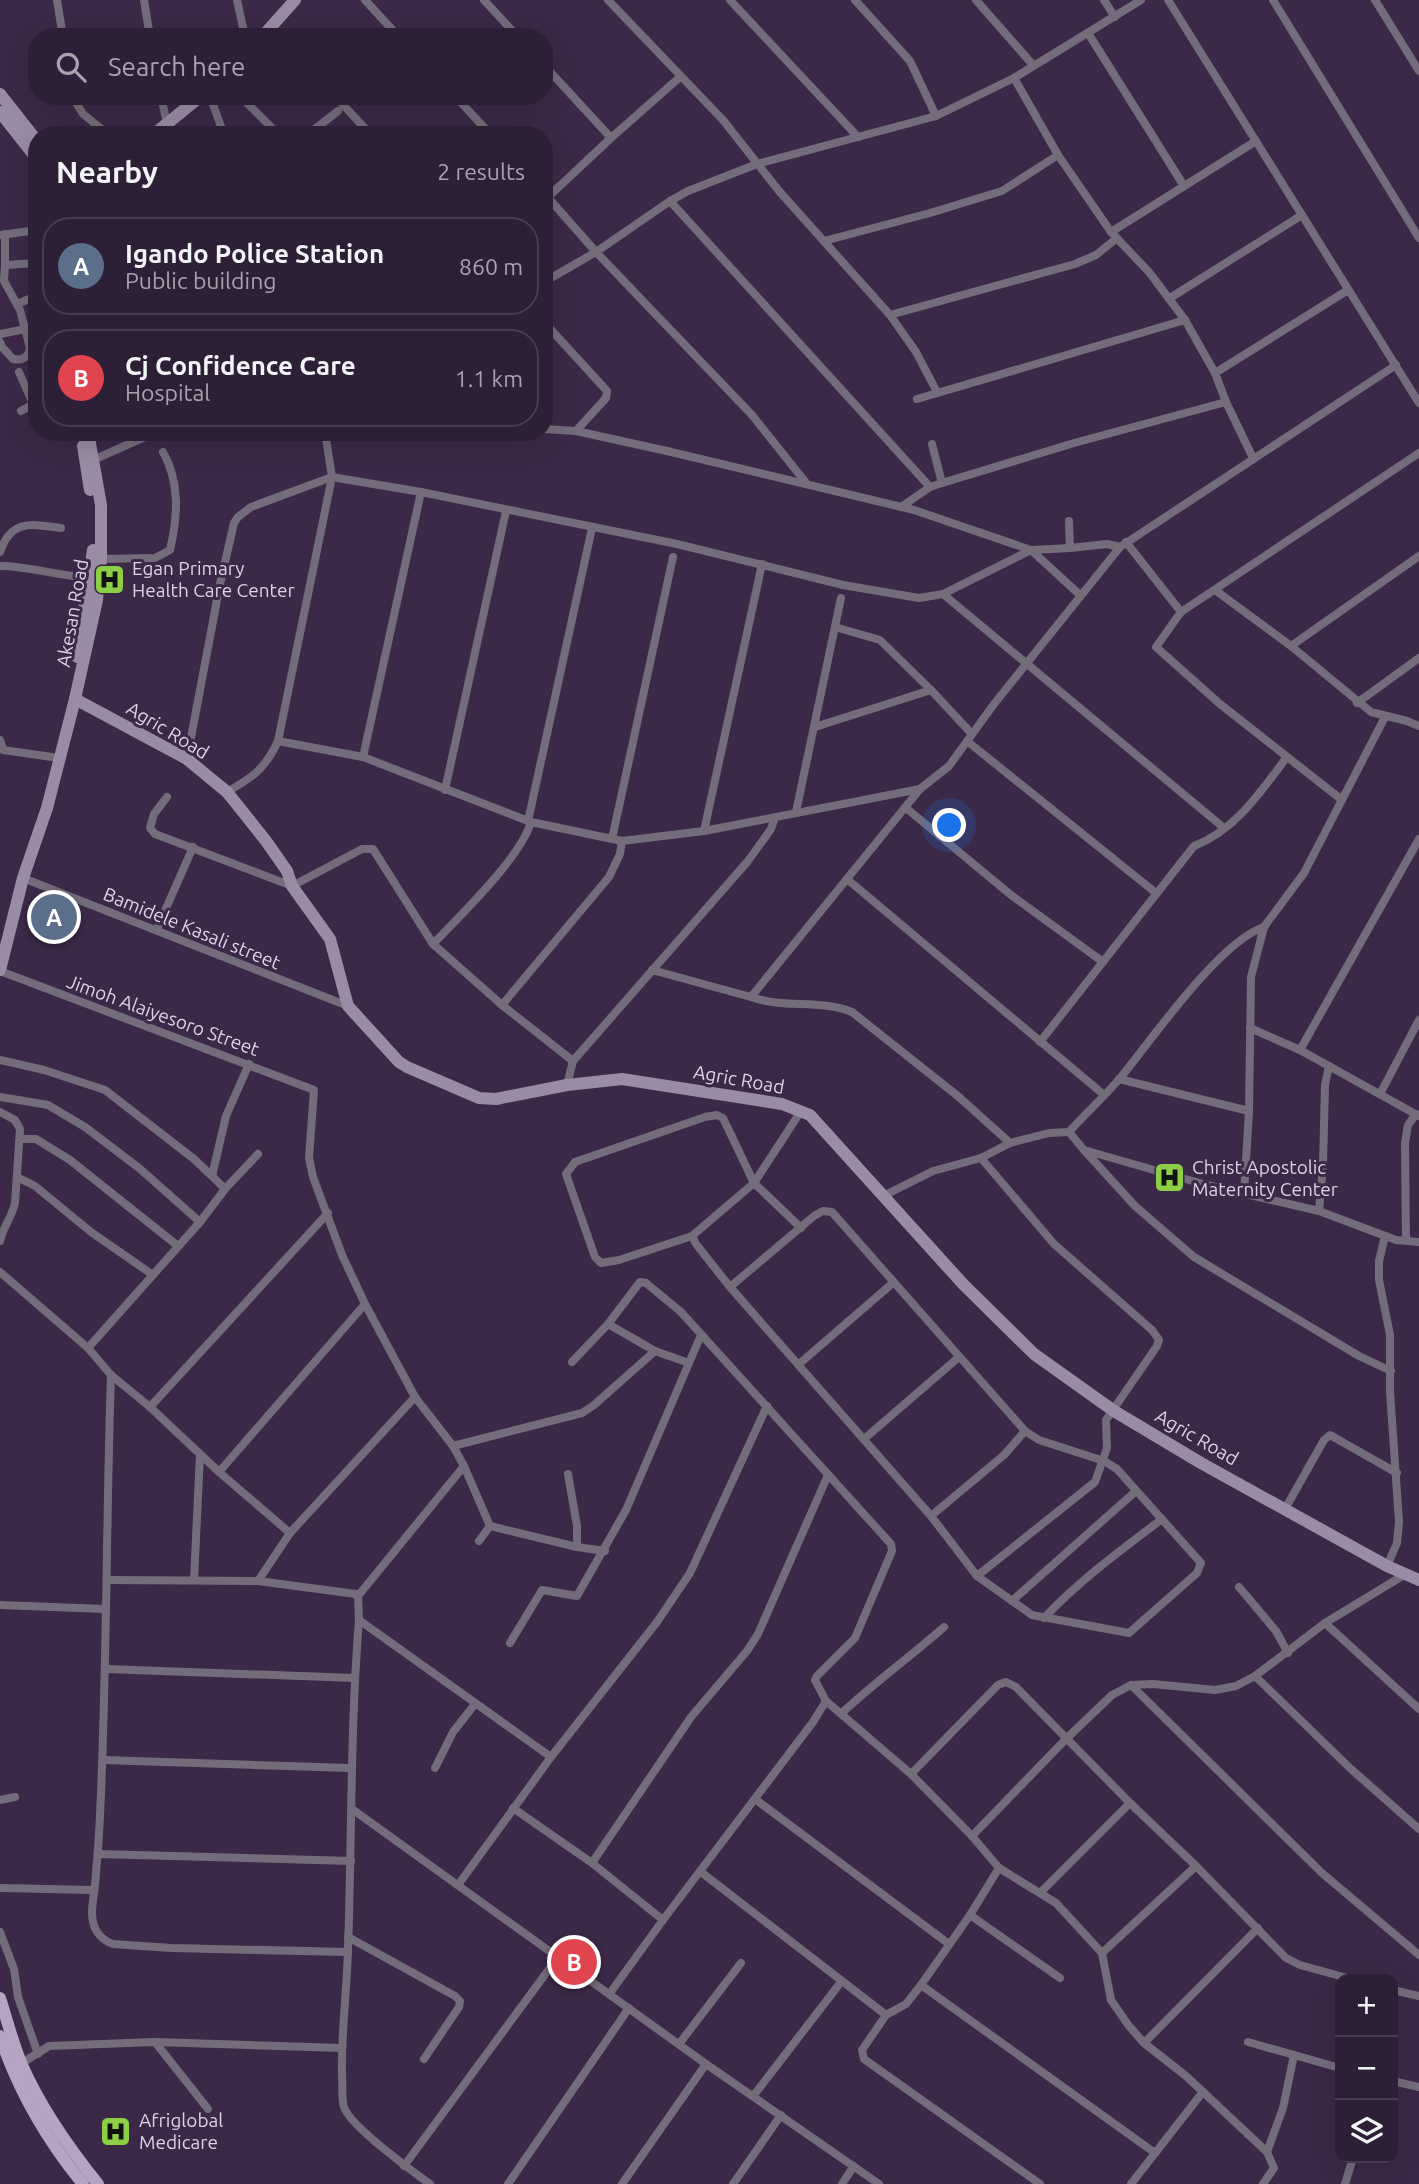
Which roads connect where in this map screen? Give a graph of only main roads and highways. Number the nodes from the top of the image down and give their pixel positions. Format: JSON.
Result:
{"nodes":[{"id":1,"x":0,"y":1998,"type":"edge"},
{"id":2,"x":0,"y":2036,"type":"edge"},
{"id":3,"x":11,"y":2065,"type":"edge"},
{"id":4,"x":83,"y":2184,"type":"edge"},
{"id":5,"x":98,"y":2184,"type":"edge"}],
"edges":[{"from":1,"to":3,"type":"main road"},
{"from":2,"to":3,"type":"main road"},
{"from":3,"to":4,"type":"main road"},
{"from":3,"to":5,"type":"main road"}]}
